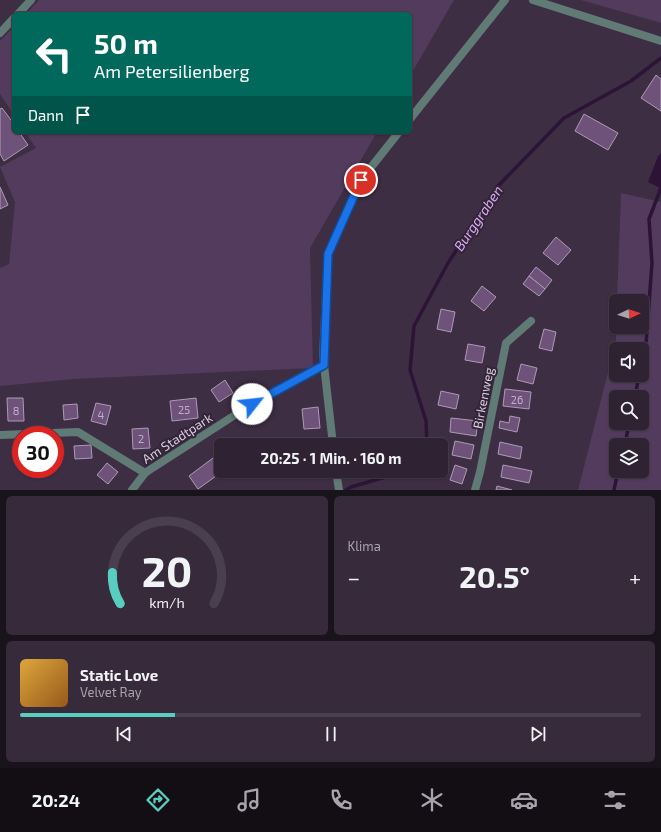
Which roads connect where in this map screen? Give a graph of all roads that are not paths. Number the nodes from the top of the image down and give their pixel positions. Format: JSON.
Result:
{"nodes":[{"id":1,"x":31,"y":0,"type":"edge"},
{"id":2,"x":505,"y":0,"type":"edge"},
{"id":3,"x":533,"y":0,"type":"edge"},
{"id":4,"x":20,"y":12,"type":"edge"},
{"id":5,"x":12,"y":20,"type":"edge"},
{"id":6,"x":0,"y":33,"type":"edge"},
{"id":7,"x":661,"y":41,"type":"edge"},
{"id":8,"x":412,"y":116,"type":"edge"},
{"id":9,"x":398,"y":134,"type":"edge"},
{"id":10,"x":531,"y":321,"type":"dead end"},
{"id":11,"x":324,"y":365,"type":"junction"},
{"id":12,"x":0,"y":435,"type":"edge"},
{"id":13,"x":332,"y":438,"type":"edge"},
{"id":14,"x":145,"y":473,"type":"junction"},
{"id":15,"x":337,"y":478,"type":"edge"},
{"id":16,"x":339,"y":488,"type":"edge"},
{"id":17,"x":132,"y":490,"type":"edge"},
{"id":18,"x":475,"y":490,"type":"edge"}],
"edges":[{"from":1,"to":4,"type":"street"},
{"from":2,"to":8,"type":"street"},
{"from":3,"to":7,"type":"street"},
{"from":5,"to":6,"type":"street"},
{"from":9,"to":11,"type":"street"},
{"from":10,"to":18,"type":"street","name":"Birkenweg"},
{"from":11,"to":13,"type":"street"},
{"from":11,"to":14,"type":"street","name":"Am Stadtpark"},
{"from":12,"to":14,"type":"street"},
{"from":14,"to":17,"type":"street","name":"Am Stadtpark"},
{"from":15,"to":16,"type":"street"}]}
